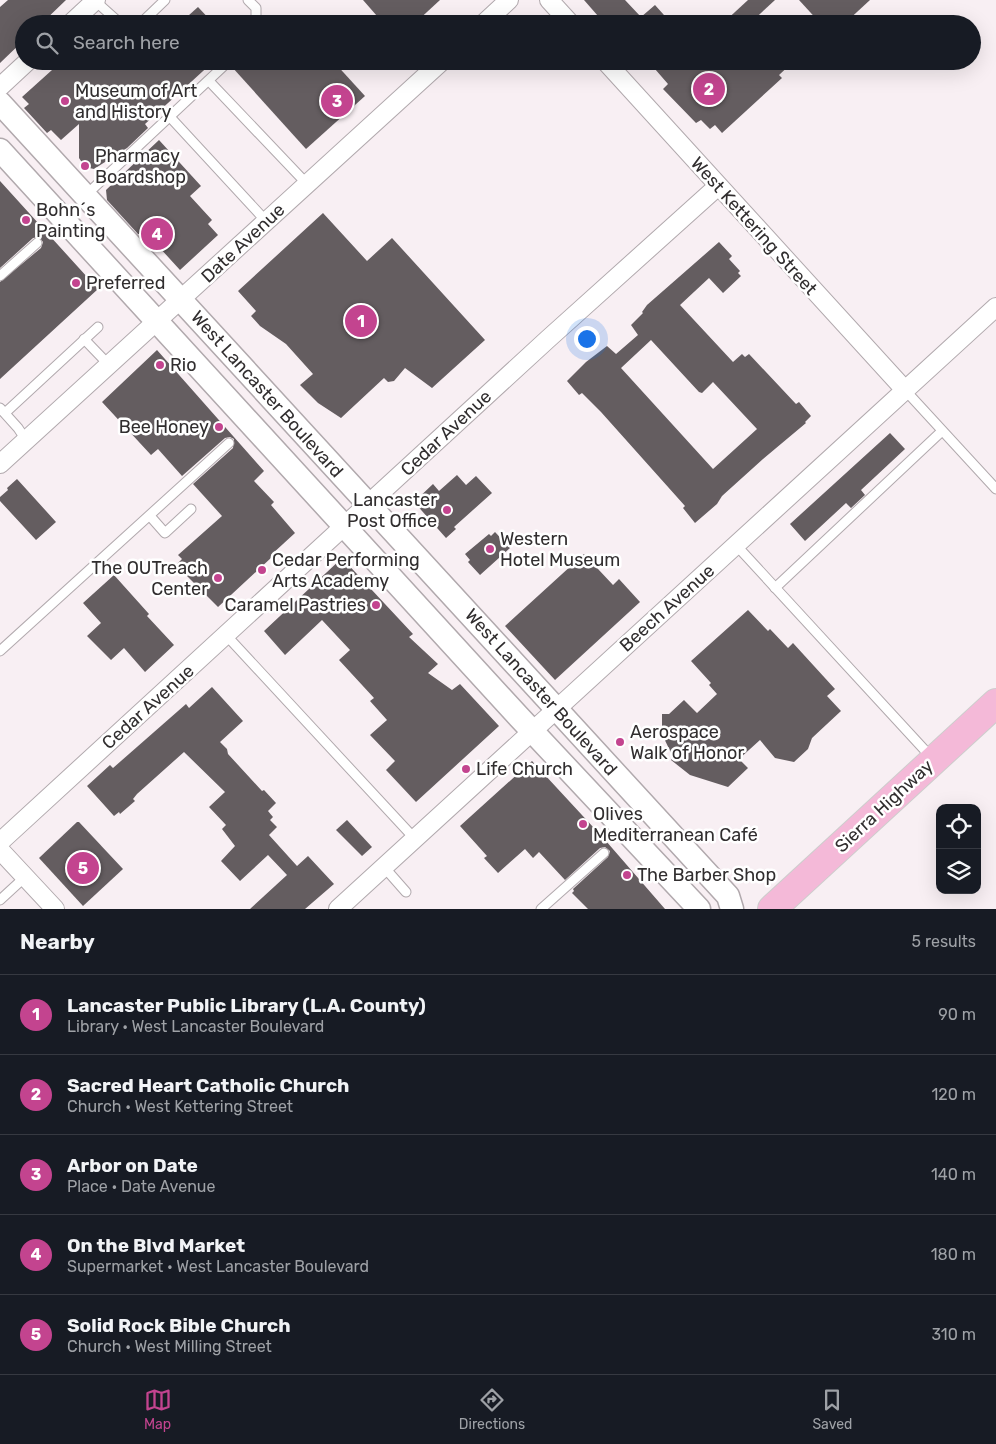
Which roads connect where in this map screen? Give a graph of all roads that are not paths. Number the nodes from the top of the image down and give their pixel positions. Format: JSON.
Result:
{"nodes":[{"id":1,"x":95,"y":0,"type":"edge"},
{"id":2,"x":165,"y":0,"type":"edge"},
{"id":3,"x":248,"y":0,"type":"edge"},
{"id":4,"x":509,"y":0,"type":"edge"},
{"id":5,"x":549,"y":0,"type":"edge"},
{"id":6,"x":79,"y":15,"type":"edge"},
{"id":7,"x":111,"y":15,"type":"edge"},
{"id":8,"x":149,"y":15,"type":"edge"},
{"id":9,"x":256,"y":15,"type":"edge"},
{"id":10,"x":493,"y":15,"type":"edge"},
{"id":11,"x":563,"y":15,"type":"edge"},
{"id":12,"x":18,"y":70,"type":"edge"},
{"id":13,"x":220,"y":70,"type":"edge"},
{"id":14,"x":432,"y":70,"type":"edge"},
{"id":15,"x":613,"y":70,"type":"edge"},
{"id":16,"x":208,"y":81,"type":"junction"},
{"id":17,"x":0,"y":87,"type":"edge"},
{"id":18,"x":0,"y":103,"type":"edge"},
{"id":19,"x":170,"y":117,"type":"junction"},
{"id":20,"x":0,"y":150,"type":"edge"},
{"id":21,"x":307,"y":184,"type":"junction"},
{"id":22,"x":717,"y":186,"type":"junction"},
{"id":23,"x":86,"y":195,"type":"junction"},
{"id":24,"x":266,"y":221,"type":"junction"},
{"id":25,"x":37,"y":243,"type":"dead end"},
{"id":26,"x":0,"y":276,"type":"edge"},
{"id":27,"x":182,"y":299,"type":"junction"},
{"id":28,"x":996,"y":307,"type":"edge"},
{"id":29,"x":156,"y":322,"type":"junction"},
{"id":30,"x":98,"y":327,"type":"dead end"},
{"id":31,"x":84,"y":340,"type":"junction"},
{"id":32,"x":110,"y":365,"type":"junction"},
{"id":33,"x":905,"y":390,"type":"junction"},
{"id":34,"x":2,"y":411,"type":"edge"},
{"id":35,"x":942,"y":432,"type":"junction"},
{"id":36,"x":26,"y":440,"type":"junction"},
{"id":37,"x":229,"y":443,"type":"dead end"},
{"id":38,"x":0,"y":464,"type":"edge"},
{"id":39,"x":996,"y":489,"type":"edge"},
{"id":40,"x":368,"y":504,"type":"junction"},
{"id":41,"x":191,"y":509,"type":"dead end"},
{"id":42,"x":150,"y":516,"type":"junction"},
{"id":43,"x":344,"y":526,"type":"junction"},
{"id":44,"x":736,"y":545,"type":"junction"},
{"id":45,"x":775,"y":588,"type":"junction"},
{"id":46,"x":226,"y":635,"type":"junction"},
{"id":47,"x":0,"y":651,"type":"edge"},
{"id":48,"x":996,"y":703,"type":"edge"},
{"id":49,"x":557,"y":708,"type":"junction"},
{"id":50,"x":532,"y":731,"type":"junction"},
{"id":51,"x":934,"y":760,"type":"junction"},
{"id":52,"x":415,"y":839,"type":"junction"},
{"id":53,"x":0,"y":842,"type":"edge"},
{"id":54,"x":0,"y":850,"type":"edge"},
{"id":55,"x":604,"y":853,"type":"dead end"},
{"id":56,"x":384,"y":867,"type":"junction"},
{"id":57,"x":25,"y":877,"type":"junction"},
{"id":58,"x":406,"y":892,"type":"dead end"},
{"id":59,"x":0,"y":900,"type":"edge"},
{"id":60,"x":55,"y":909,"type":"edge"},
{"id":61,"x":338,"y":909,"type":"edge"},
{"id":62,"x":541,"y":909,"type":"edge"},
{"id":63,"x":699,"y":909,"type":"edge"},
{"id":64,"x":732,"y":909,"type":"edge"},
{"id":65,"x":772,"y":909,"type":"edge"}],
"edges":[{"from":1,"to":6,"type":"street"},
{"from":1,"to":7,"type":"lane"},
{"from":2,"to":8,"type":"lane"},
{"from":3,"to":9,"type":"lane"},
{"from":4,"to":10,"type":"street"},
{"from":5,"to":11,"type":"street"},
{"from":12,"to":17,"type":"street"},
{"from":13,"to":16,"type":"lane"},
{"from":14,"to":21,"type":"street","name":"Date Avenue"},
{"from":15,"to":22,"type":"street","name":"West Kettering Street"},
{"from":16,"to":19,"type":"lane"},
{"from":16,"to":21,"type":"lane"},
{"from":18,"to":23,"type":"street","name":"West Lancaster Boulevard"},
{"from":19,"to":23,"type":"lane"},
{"from":19,"to":24,"type":"lane"},
{"from":20,"to":29,"type":"street","name":"West Lancaster Boulevard"},
{"from":21,"to":24,"type":"street","name":"Date Avenue"},
{"from":22,"to":33,"type":"street","name":"West Kettering Street"},
{"from":22,"to":40,"type":"street","name":"Cedar Avenue"},
{"from":23,"to":27,"type":"street","name":"West Lancaster Boulevard"},
{"from":24,"to":27,"type":"street","name":"Date Avenue"},
{"from":25,"to":26,"type":"lane"},
{"from":27,"to":29,"type":"street","name":"Date Avenue"},
{"from":27,"to":40,"type":"street","name":"West Lancaster Boulevard"},
{"from":28,"to":33,"type":"street","name":"Beech Avenue"},
{"from":29,"to":32,"type":"street","name":"Date Avenue"},
{"from":29,"to":43,"type":"street","name":"West Lancaster Boulevard"},
{"from":30,"to":31,"type":"lane"},
{"from":31,"to":32,"type":"lane"},
{"from":31,"to":34,"type":"lane"},
{"from":32,"to":36,"type":"street","name":"Date Avenue"},
{"from":33,"to":35,"type":"lane"},
{"from":33,"to":44,"type":"street","name":"Beech Avenue"},
{"from":34,"to":36,"type":"lane"},
{"from":35,"to":39,"type":"lane"},
{"from":35,"to":45,"type":"lane"},
{"from":36,"to":38,"type":"street","name":"Date Avenue"},
{"from":37,"to":42,"type":"lane"},
{"from":40,"to":43,"type":"street","name":"Cedar Avenue"},
{"from":40,"to":49,"type":"street","name":"West Lancaster Boulevard"},
{"from":41,"to":42,"type":"lane"},
{"from":42,"to":47,"type":"lane"},
{"from":43,"to":46,"type":"street","name":"Cedar Avenue"},
{"from":43,"to":50,"type":"street","name":"West Lancaster Boulevard"},
{"from":44,"to":45,"type":"lane"},
{"from":44,"to":49,"type":"street","name":"Beech Avenue"},
{"from":45,"to":51,"type":"lane"},
{"from":46,"to":52,"type":"lane"},
{"from":46,"to":53,"type":"street","name":"Cedar Avenue"},
{"from":48,"to":51,"type":"main road","name":"Sierra Highway"},
{"from":49,"to":50,"type":"street","name":"Beech Avenue"},
{"from":49,"to":64,"type":"street","name":"West Lancaster Boulevard"},
{"from":50,"to":52,"type":"street","name":"Beech Avenue"},
{"from":50,"to":63,"type":"street","name":"West Lancaster Boulevard"},
{"from":51,"to":65,"type":"main road","name":"Sierra Highway"},
{"from":52,"to":56,"type":"street","name":"Beech Avenue"},
{"from":54,"to":57,"type":"street"},
{"from":55,"to":62,"type":"lane"},
{"from":56,"to":58,"type":"lane"},
{"from":56,"to":61,"type":"street","name":"Beech Avenue"},
{"from":57,"to":59,"type":"lane"},
{"from":57,"to":60,"type":"street"}]}
